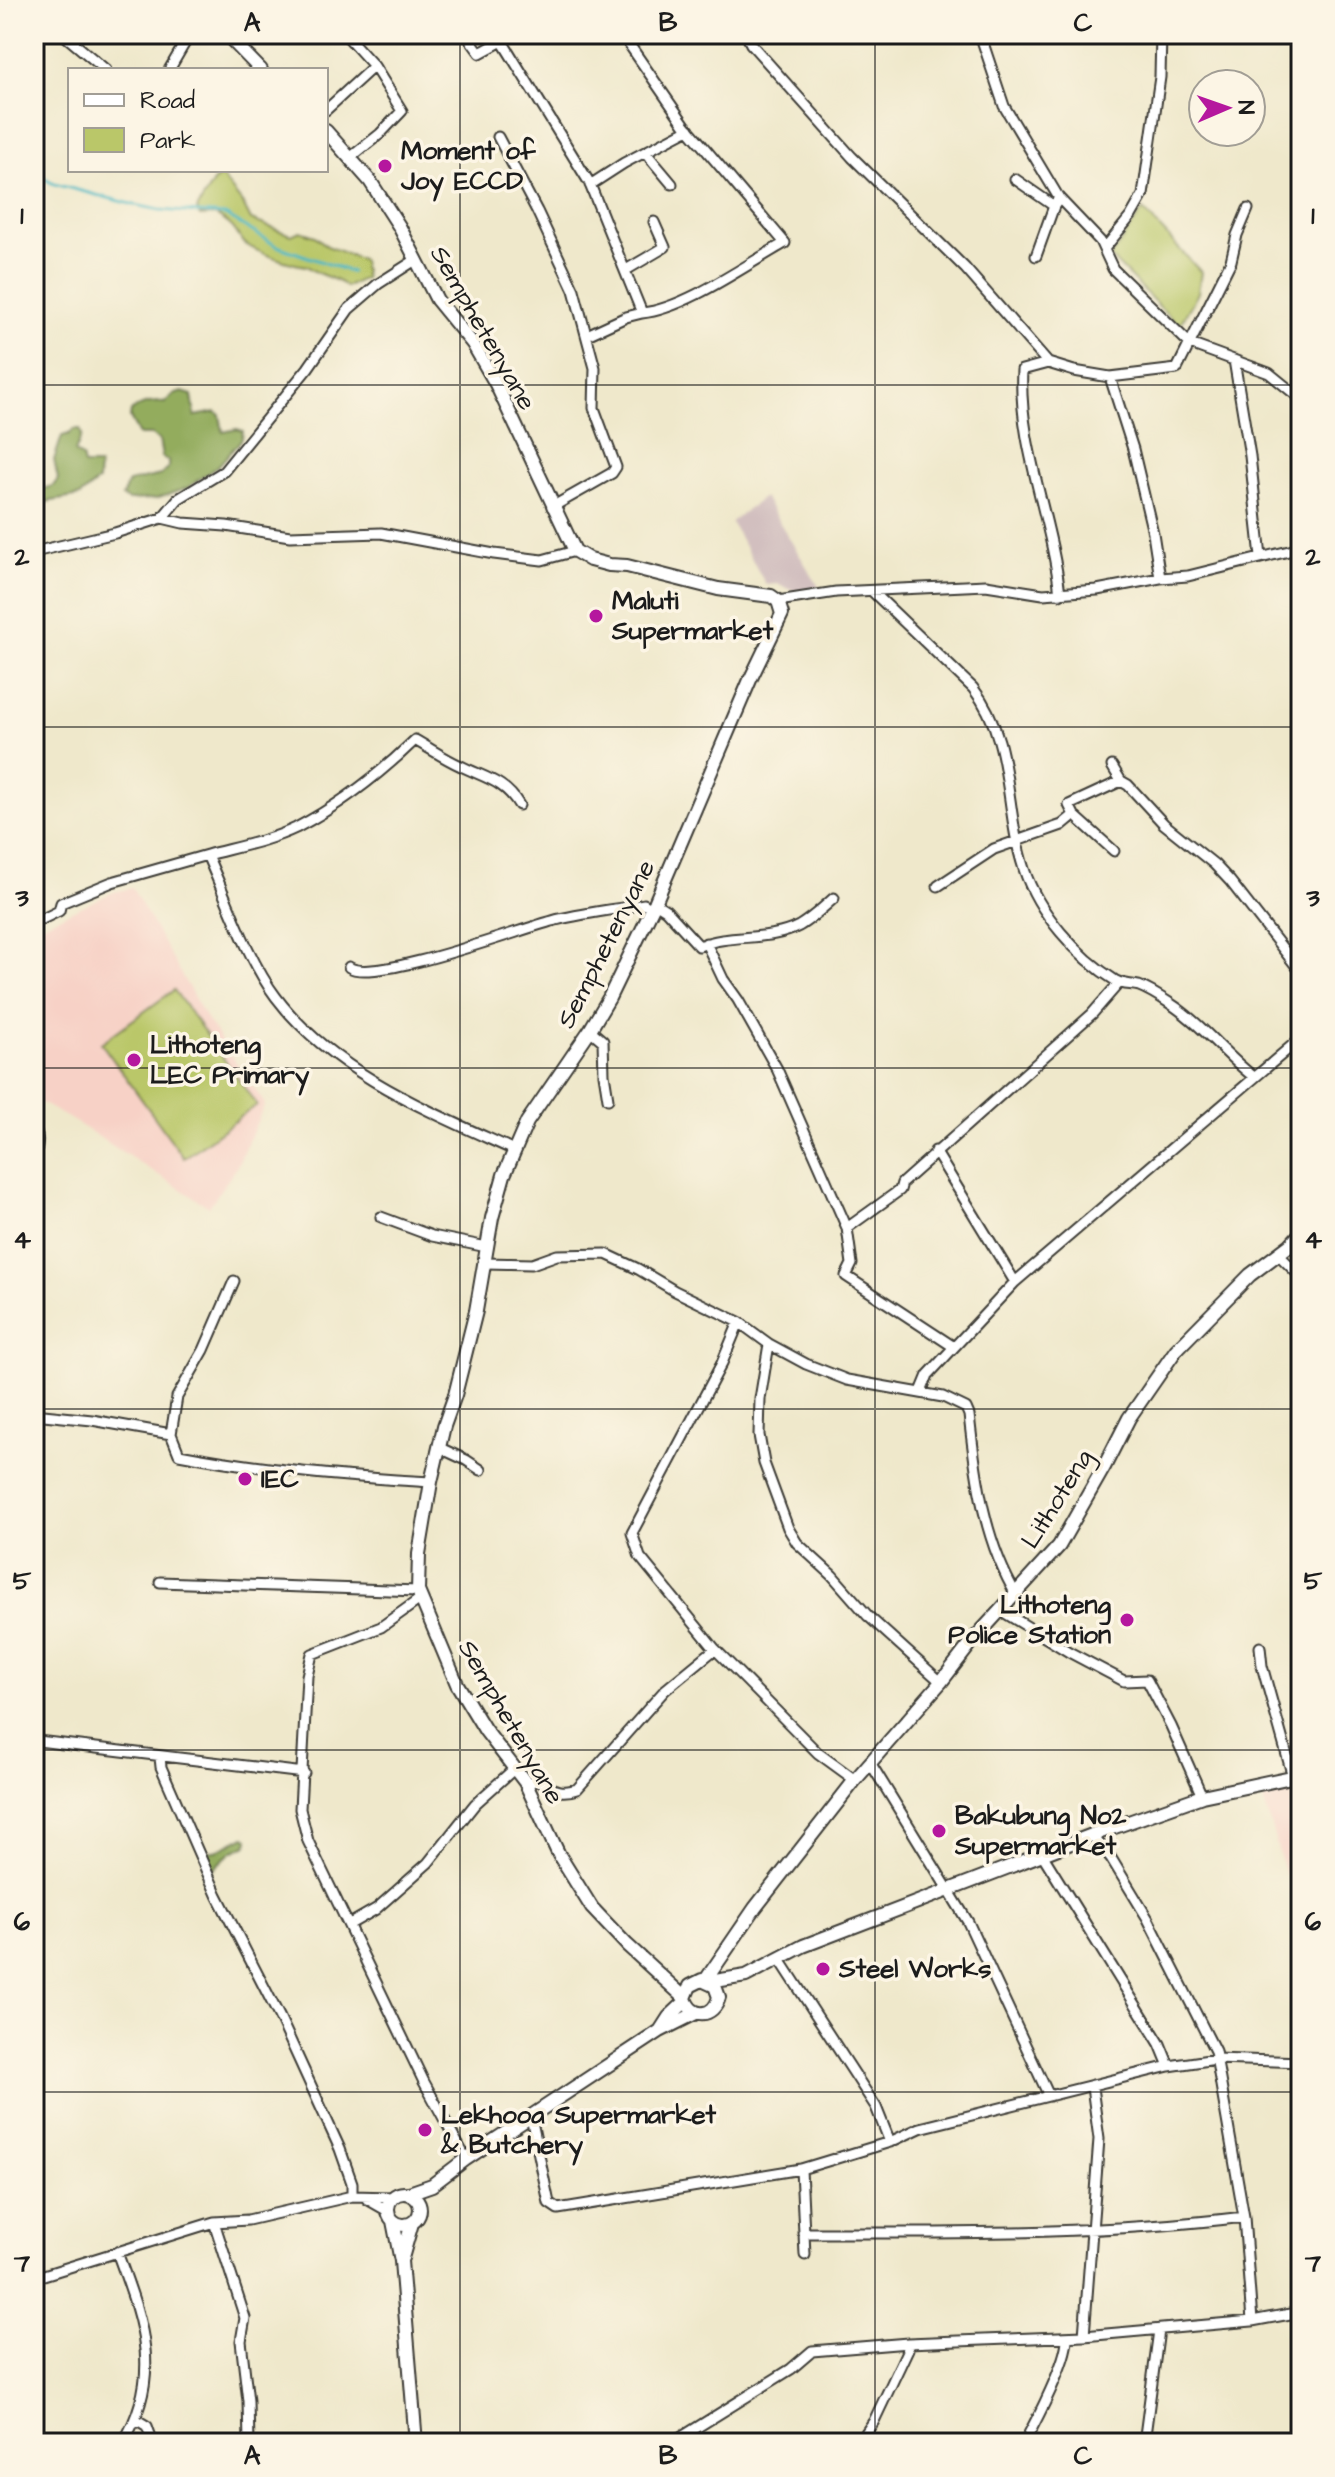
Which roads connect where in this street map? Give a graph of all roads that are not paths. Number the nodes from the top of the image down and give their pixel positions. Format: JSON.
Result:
{"nodes":[{"id":1,"x":63,"y":34,"type":"edge"},
{"id":2,"x":190,"y":34,"type":"edge"},
{"id":3,"x":226,"y":34,"type":"edge"},
{"id":4,"x":258,"y":34,"type":"edge"},
{"id":5,"x":345,"y":34,"type":"edge"},
{"id":6,"x":466,"y":34,"type":"edge"},
{"id":7,"x":515,"y":34,"type":"edge"},
{"id":8,"x":622,"y":34,"type":"edge"},
{"id":9,"x":746,"y":34,"type":"edge"},
{"id":10,"x":980,"y":34,"type":"edge"},
{"id":11,"x":1161,"y":34,"type":"edge"},
{"id":12,"x":502,"y":41,"type":"junction"},
{"id":13,"x":238,"y":47,"type":"junction"},
{"id":14,"x":374,"y":66,"type":"junction"},
{"id":15,"x":104,"y":68,"type":"edge"},
{"id":16,"x":170,"y":68,"type":"edge"},
{"id":17,"x":259,"y":68,"type":"edge"},
{"id":18,"x":328,"y":108,"type":"edge"},
{"id":19,"x":689,"y":129,"type":"junction"},
{"id":20,"x":328,"y":133,"type":"edge"},
{"id":21,"x":498,"y":137,"type":"dead end"},
{"id":22,"x":646,"y":153,"type":"junction"},
{"id":23,"x":351,"y":157,"type":"junction"},
{"id":24,"x":1015,"y":179,"type":"dead end"},
{"id":25,"x":672,"y":184,"type":"dead end"},
{"id":26,"x":590,"y":185,"type":"junction"},
{"id":27,"x":1057,"y":202,"type":"junction"},
{"id":28,"x":1248,"y":209,"type":"dead end"},
{"id":29,"x":654,"y":222,"type":"dead end"},
{"id":30,"x":1104,"y":249,"type":"junction"},
{"id":31,"x":1036,"y":256,"type":"dead end"},
{"id":32,"x":417,"y":259,"type":"junction"},
{"id":33,"x":626,"y":270,"type":"junction"},
{"id":34,"x":642,"y":313,"type":"junction"},
{"id":35,"x":587,"y":335,"type":"junction"},
{"id":36,"x":1190,"y":344,"type":"junction"},
{"id":37,"x":1234,"y":360,"type":"junction"},
{"id":38,"x":1048,"y":363,"type":"junction"},
{"id":39,"x":1110,"y":377,"type":"junction"},
{"id":40,"x":1301,"y":399,"type":"edge"},
{"id":41,"x":552,"y":507,"type":"junction"},
{"id":42,"x":162,"y":518,"type":"junction"},
{"id":43,"x":1301,"y":548,"type":"edge"},
{"id":44,"x":575,"y":551,"type":"junction"},
{"id":45,"x":34,"y":552,"type":"edge"},
{"id":46,"x":1261,"y":557,"type":"junction"},
{"id":47,"x":1160,"y":578,"type":"junction"},
{"id":48,"x":873,"y":592,"type":"junction"},
{"id":49,"x":1060,"y":594,"type":"junction"},
{"id":50,"x":778,"y":601,"type":"junction"},
{"id":51,"x":1112,"y":766,"type":"dead end"},
{"id":52,"x":1121,"y":781,"type":"junction"},
{"id":53,"x":519,"y":805,"type":"dead end"},
{"id":54,"x":1074,"y":815,"type":"junction"},
{"id":55,"x":1018,"y":842,"type":"junction"},
{"id":56,"x":1114,"y":851,"type":"dead end"},
{"id":57,"x":207,"y":855,"type":"junction"},
{"id":58,"x":938,"y":886,"type":"dead end"},
{"id":59,"x":834,"y":898,"type":"dead end"},
{"id":60,"x":654,"y":906,"type":"junction"},
{"id":61,"x":34,"y":923,"type":"edge"},
{"id":62,"x":706,"y":943,"type":"junction"},
{"id":63,"x":349,"y":967,"type":"dead end"},
{"id":64,"x":1301,"y":972,"type":"edge"},
{"id":65,"x":1119,"y":983,"type":"junction"},
{"id":66,"x":590,"y":1030,"type":"junction"},
{"id":67,"x":1301,"y":1038,"type":"edge"},
{"id":68,"x":1254,"y":1077,"type":"junction"},
{"id":69,"x":608,"y":1099,"type":"dead end"},
{"id":70,"x":34,"y":1129,"type":"edge"},
{"id":71,"x":514,"y":1150,"type":"junction"},
{"id":72,"x":935,"y":1151,"type":"junction"},
{"id":73,"x":34,"y":1161,"type":"edge"},
{"id":74,"x":381,"y":1217,"type":"dead end"},
{"id":75,"x":847,"y":1228,"type":"junction"},
{"id":76,"x":1301,"y":1233,"type":"edge"},
{"id":77,"x":487,"y":1247,"type":"junction"},
{"id":78,"x":1278,"y":1254,"type":"junction"},
{"id":79,"x":485,"y":1263,"type":"junction"},
{"id":80,"x":1301,"y":1277,"type":"edge"},
{"id":81,"x":234,"y":1281,"type":"dead end"},
{"id":82,"x":1015,"y":1282,"type":"junction"},
{"id":83,"x":739,"y":1322,"type":"junction"},
{"id":84,"x":769,"y":1344,"type":"junction"},
{"id":85,"x":954,"y":1347,"type":"junction"},
{"id":86,"x":921,"y":1392,"type":"junction"},
{"id":87,"x":34,"y":1417,"type":"edge"},
{"id":88,"x":171,"y":1434,"type":"junction"},
{"id":89,"x":440,"y":1448,"type":"junction"},
{"id":90,"x":481,"y":1470,"type":"dead end"},
{"id":91,"x":431,"y":1482,"type":"junction"},
{"id":92,"x":160,"y":1582,"type":"dead end"},
{"id":93,"x":419,"y":1595,"type":"junction"},
{"id":94,"x":1017,"y":1596,"type":"junction"},
{"id":95,"x":1000,"y":1610,"type":"junction"},
{"id":96,"x":1260,"y":1647,"type":"dead end"},
{"id":97,"x":715,"y":1649,"type":"junction"},
{"id":98,"x":941,"y":1682,"type":"junction"},
{"id":99,"x":34,"y":1737,"type":"edge"},
{"id":100,"x":160,"y":1757,"type":"junction"},
{"id":101,"x":871,"y":1764,"type":"junction"},
{"id":102,"x":514,"y":1769,"type":"junction"},
{"id":103,"x":304,"y":1773,"type":"junction"},
{"id":104,"x":1297,"y":1776,"type":"edge"},
{"id":105,"x":855,"y":1780,"type":"junction"},
{"id":106,"x":525,"y":1782,"type":"junction"},
{"id":107,"x":1202,"y":1796,"type":"junction"},
{"id":108,"x":1092,"y":1835,"type":"junction"},
{"id":109,"x":1042,"y":1854,"type":"junction"},
{"id":110,"x":948,"y":1892,"type":"junction"},
{"id":111,"x":350,"y":1924,"type":"junction"},
{"id":112,"x":779,"y":1958,"type":"junction"},
{"id":113,"x":662,"y":1975,"type":"junction"},
{"id":114,"x":746,"y":1976,"type":"junction"},
{"id":115,"x":703,"y":1981,"type":"junction"},
{"id":116,"x":686,"y":1999,"type":"junction"},
{"id":117,"x":719,"y":2000,"type":"junction"},
{"id":118,"x":696,"y":2013,"type":"junction"},
{"id":119,"x":660,"y":2031,"type":"junction"},
{"id":120,"x":1216,"y":2059,"type":"junction"},
{"id":121,"x":1301,"y":2062,"type":"edge"},
{"id":122,"x":1169,"y":2066,"type":"junction"},
{"id":123,"x":1092,"y":2087,"type":"junction"},
{"id":124,"x":1049,"y":2096,"type":"junction"},
{"id":125,"x":531,"y":2117,"type":"junction"},
{"id":126,"x":890,"y":2142,"type":"junction"},
{"id":127,"x":466,"y":2159,"type":"junction"},
{"id":128,"x":801,"y":2169,"type":"junction"},
{"id":129,"x":432,"y":2185,"type":"junction"},
{"id":130,"x":409,"y":2193,"type":"junction"},
{"id":131,"x":352,"y":2196,"type":"junction"},
{"id":132,"x":364,"y":2197,"type":"junction"},
{"id":133,"x":393,"y":2197,"type":"junction"},
{"id":134,"x":420,"y":2206,"type":"junction"},
{"id":135,"x":391,"y":2216,"type":"junction"},
{"id":136,"x":1244,"y":2217,"type":"junction"},
{"id":137,"x":214,"y":2222,"type":"junction"},
{"id":138,"x":412,"y":2223,"type":"junction"},
{"id":139,"x":1092,"y":2231,"type":"junction"},
{"id":140,"x":803,"y":2233,"type":"junction"},
{"id":141,"x":117,"y":2252,"type":"junction"},
{"id":142,"x":805,"y":2255,"type":"dead end"},
{"id":143,"x":401,"y":2261,"type":"junction"},
{"id":144,"x":34,"y":2278,"type":"edge"},
{"id":145,"x":1301,"y":2312,"type":"edge"},
{"id":146,"x":1252,"y":2321,"type":"junction"},
{"id":147,"x":1159,"y":2330,"type":"junction"},
{"id":148,"x":1084,"y":2336,"type":"junction"},
{"id":149,"x":1067,"y":2337,"type":"junction"},
{"id":150,"x":908,"y":2343,"type":"junction"},
{"id":151,"x":137,"y":2420,"type":"junction"},
{"id":152,"x":123,"y":2443,"type":"edge"},
{"id":153,"x":153,"y":2443,"type":"edge"},
{"id":154,"x":249,"y":2443,"type":"edge"},
{"id":155,"x":416,"y":2443,"type":"edge"},
{"id":156,"x":672,"y":2443,"type":"edge"},
{"id":157,"x":859,"y":2443,"type":"edge"},
{"id":158,"x":1024,"y":2443,"type":"edge"},
{"id":159,"x":1144,"y":2443,"type":"edge"}],
"edges":[{"from":1,"to":15,"type":"street"},
{"from":2,"to":16,"type":"street"},
{"from":3,"to":13,"type":"main road"},
{"from":4,"to":13,"type":"street"},
{"from":5,"to":14,"type":"street"},
{"from":6,"to":12,"type":"street"},
{"from":7,"to":12,"type":"street"},
{"from":8,"to":19,"type":"street"},
{"from":9,"to":38,"type":"street"},
{"from":10,"to":27,"type":"street"},
{"from":11,"to":30,"type":"street"},
{"from":12,"to":26,"type":"street"},
{"from":13,"to":17,"type":"main road"},
{"from":14,"to":18,"type":"street"},
{"from":14,"to":23,"type":"street"},
{"from":19,"to":22,"type":"street"},
{"from":19,"to":34,"type":"street"},
{"from":20,"to":23,"type":"main road","name":"Semphetenyane"},
{"from":21,"to":35,"type":"street"},
{"from":22,"to":25,"type":"street"},
{"from":22,"to":26,"type":"street"},
{"from":23,"to":32,"type":"main road","name":"Semphetenyane"},
{"from":24,"to":27,"type":"street"},
{"from":26,"to":33,"type":"street"},
{"from":27,"to":30,"type":"street"},
{"from":27,"to":31,"type":"street"},
{"from":28,"to":36,"type":"street"},
{"from":29,"to":33,"type":"street"},
{"from":30,"to":36,"type":"street"},
{"from":32,"to":41,"type":"main road","name":"Semphetenyane"},
{"from":32,"to":42,"type":"street"},
{"from":33,"to":34,"type":"street"},
{"from":34,"to":35,"type":"street"},
{"from":35,"to":41,"type":"street"},
{"from":36,"to":37,"type":"street"},
{"from":36,"to":39,"type":"street"},
{"from":37,"to":40,"type":"street"},
{"from":37,"to":46,"type":"street"},
{"from":38,"to":39,"type":"street"},
{"from":38,"to":49,"type":"street"},
{"from":39,"to":47,"type":"street"},
{"from":41,"to":44,"type":"main road","name":"Semphetenyane"},
{"from":42,"to":44,"type":"street"},
{"from":42,"to":45,"type":"street"},
{"from":43,"to":46,"type":"street"},
{"from":44,"to":50,"type":"main road"},
{"from":46,"to":47,"type":"street"},
{"from":47,"to":49,"type":"street"},
{"from":48,"to":49,"type":"street"},
{"from":48,"to":50,"type":"street"},
{"from":48,"to":55,"type":"street"},
{"from":50,"to":60,"type":"main road","name":"Semphetenyane"},
{"from":51,"to":52,"type":"street"},
{"from":52,"to":54,"type":"street"},
{"from":52,"to":64,"type":"street"},
{"from":53,"to":57,"type":"street"},
{"from":54,"to":55,"type":"street"},
{"from":54,"to":56,"type":"street"},
{"from":55,"to":58,"type":"street"},
{"from":55,"to":65,"type":"street"},
{"from":57,"to":61,"type":"street"},
{"from":57,"to":71,"type":"street"},
{"from":59,"to":62,"type":"street"},
{"from":60,"to":62,"type":"street"},
{"from":60,"to":63,"type":"street"},
{"from":60,"to":66,"type":"main road","name":"Semphetenyane"},
{"from":62,"to":75,"type":"street"},
{"from":65,"to":68,"type":"street"},
{"from":65,"to":72,"type":"street"},
{"from":66,"to":69,"type":"street"},
{"from":66,"to":71,"type":"main road","name":"Semphetenyane"},
{"from":67,"to":68,"type":"street"},
{"from":68,"to":82,"type":"street"},
{"from":70,"to":73,"type":"street"},
{"from":71,"to":77,"type":"main road","name":"Semphetenyane"},
{"from":72,"to":75,"type":"street"},
{"from":72,"to":82,"type":"street"},
{"from":74,"to":77,"type":"street"},
{"from":75,"to":85,"type":"street"},
{"from":76,"to":78,"type":"main road","name":"Lithoteng"},
{"from":77,"to":79,"type":"main road","name":"Semphetenyane"},
{"from":78,"to":80,"type":"street"},
{"from":78,"to":94,"type":"main road","name":"Lithoteng"},
{"from":79,"to":83,"type":"street"},
{"from":79,"to":89,"type":"main road","name":"Semphetenyane"},
{"from":81,"to":88,"type":"street"},
{"from":82,"to":85,"type":"street"},
{"from":83,"to":84,"type":"street"},
{"from":83,"to":97,"type":"street"},
{"from":84,"to":86,"type":"street"},
{"from":84,"to":98,"type":"street"},
{"from":85,"to":86,"type":"street"},
{"from":86,"to":94,"type":"street"},
{"from":87,"to":88,"type":"street"},
{"from":88,"to":91,"type":"street"},
{"from":89,"to":90,"type":"street"},
{"from":89,"to":91,"type":"main road","name":"Semphetenyane"},
{"from":91,"to":93,"type":"main road","name":"Semphetenyane"},
{"from":92,"to":93,"type":"street"},
{"from":93,"to":102,"type":"main road","name":"Semphetenyane"},
{"from":93,"to":103,"type":"street"},
{"from":94,"to":95,"type":"main road","name":"Lithoteng"},
{"from":95,"to":98,"type":"main road","name":"Lithoteng"},
{"from":95,"to":107,"type":"street"},
{"from":96,"to":104,"type":"street"},
{"from":97,"to":105,"type":"street"},
{"from":97,"to":106,"type":"street"},
{"from":98,"to":101,"type":"main road","name":"Lithoteng"},
{"from":99,"to":100,"type":"street"},
{"from":100,"to":103,"type":"street"},
{"from":100,"to":131,"type":"street"},
{"from":101,"to":105,"type":"main road","name":"Lithoteng"},
{"from":101,"to":110,"type":"street"},
{"from":102,"to":106,"type":"main road","name":"Semphetenyane"},
{"from":102,"to":111,"type":"street"},
{"from":103,"to":111,"type":"street"},
{"from":104,"to":107,"type":"main road"},
{"from":105,"to":115,"type":"main road","name":"Lithoteng"},
{"from":106,"to":113,"type":"main road","name":"Semphetenyane"},
{"from":107,"to":108,"type":"main road"},
{"from":108,"to":109,"type":"main road"},
{"from":108,"to":120,"type":"street"},
{"from":109,"to":110,"type":"main road"},
{"from":109,"to":122,"type":"street"},
{"from":110,"to":112,"type":"main road"},
{"from":110,"to":124,"type":"street"},
{"from":111,"to":127,"type":"street"},
{"from":112,"to":114,"type":"main road"},
{"from":112,"to":126,"type":"street"},
{"from":113,"to":115,"type":"main road"},
{"from":113,"to":116,"type":"main road","name":"Semphetenyane"},
{"from":114,"to":115,"type":"main road"},
{"from":114,"to":117,"type":"main road"},
{"from":115,"to":116,"type":"main road"},
{"from":115,"to":117,"type":"main road"},
{"from":116,"to":118,"type":"main road"},
{"from":116,"to":119,"type":"main road"},
{"from":117,"to":118,"type":"main road"},
{"from":118,"to":119,"type":"main road"},
{"from":119,"to":125,"type":"main road"},
{"from":120,"to":121,"type":"street"},
{"from":120,"to":122,"type":"street"},
{"from":120,"to":136,"type":"street"},
{"from":122,"to":123,"type":"street"},
{"from":123,"to":124,"type":"street"},
{"from":123,"to":139,"type":"street"},
{"from":124,"to":126,"type":"street"},
{"from":125,"to":127,"type":"main road"},
{"from":125,"to":128,"type":"street"},
{"from":126,"to":128,"type":"street"},
{"from":127,"to":129,"type":"main road"},
{"from":128,"to":140,"type":"street"},
{"from":129,"to":130,"type":"main road"},
{"from":129,"to":134,"type":"main road"},
{"from":130,"to":133,"type":"main road"},
{"from":130,"to":134,"type":"main road"},
{"from":131,"to":132,"type":"street"},
{"from":131,"to":137,"type":"street"},
{"from":132,"to":133,"type":"street"},
{"from":132,"to":135,"type":"street"},
{"from":133,"to":135,"type":"main road"},
{"from":134,"to":138,"type":"main road"},
{"from":135,"to":138,"type":"main road"},
{"from":135,"to":143,"type":"main road"},
{"from":136,"to":139,"type":"street"},
{"from":136,"to":146,"type":"street"},
{"from":137,"to":141,"type":"street"},
{"from":137,"to":154,"type":"street"},
{"from":138,"to":143,"type":"main road"},
{"from":139,"to":140,"type":"street"},
{"from":139,"to":148,"type":"street"},
{"from":140,"to":142,"type":"street"},
{"from":141,"to":144,"type":"street"},
{"from":141,"to":151,"type":"street"},
{"from":143,"to":155,"type":"main road"},
{"from":145,"to":146,"type":"street"},
{"from":146,"to":147,"type":"street"},
{"from":147,"to":148,"type":"street"},
{"from":147,"to":159,"type":"street"},
{"from":148,"to":149,"type":"street"},
{"from":149,"to":150,"type":"street"},
{"from":149,"to":158,"type":"street"},
{"from":150,"to":156,"type":"street"},
{"from":150,"to":157,"type":"street"},
{"from":151,"to":152,"type":"street"},
{"from":151,"to":153,"type":"street"}]}
